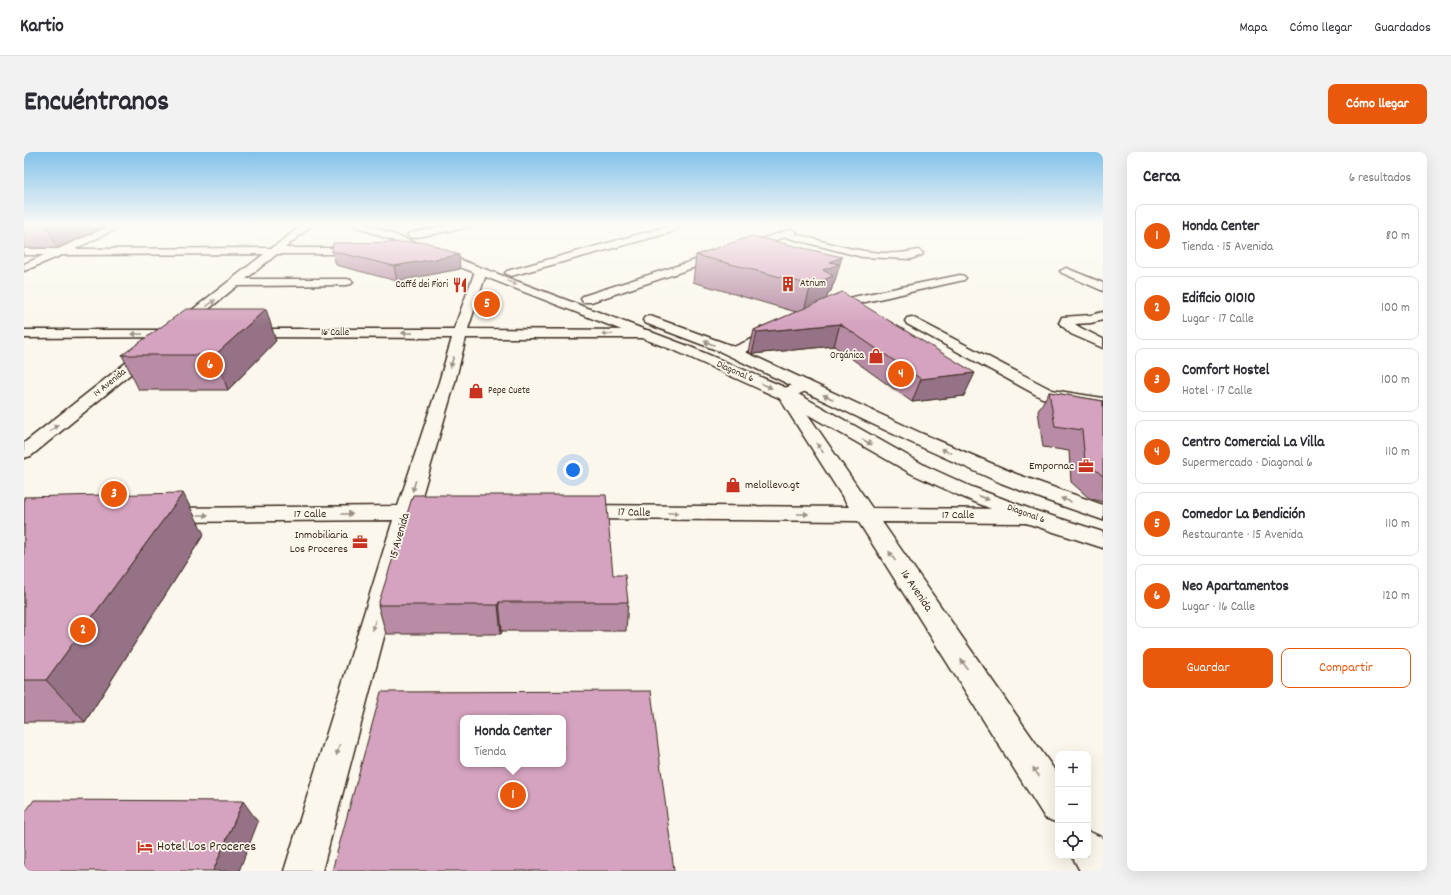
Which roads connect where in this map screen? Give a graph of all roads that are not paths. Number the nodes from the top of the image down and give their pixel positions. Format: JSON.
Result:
{"nodes":[{"id":1,"x":46,"y":258,"type":"edge"},
{"id":2,"x":268,"y":258,"type":"edge"},
{"id":3,"x":446,"y":258,"type":"edge"},
{"id":4,"x":471,"y":258,"type":"edge"},
{"id":5,"x":568,"y":258,"type":"edge"},
{"id":6,"x":707,"y":258,"type":"edge"},
{"id":7,"x":24,"y":268,"type":"edge"},
{"id":8,"x":480,"y":271,"type":"junction"},
{"id":9,"x":1066,"y":271,"type":"dead end"},
{"id":10,"x":511,"y":273,"type":"junction"},
{"id":11,"x":960,"y":278,"type":"dead end"},
{"id":12,"x":236,"y":282,"type":"junction"},
{"id":13,"x":347,"y":282,"type":"dead end"},
{"id":14,"x":1103,"y":287,"type":"edge"},
{"id":15,"x":587,"y":299,"type":"junction"},
{"id":16,"x":814,"y":316,"type":"edge"},
{"id":17,"x":1103,"y":316,"type":"edge"},
{"id":18,"x":912,"y":321,"type":"dead end"},
{"id":19,"x":786,"y":328,"type":"edge"},
{"id":20,"x":1072,"y":328,"type":"junction"},
{"id":21,"x":1103,"y":330,"type":"edge"},
{"id":22,"x":460,"y":333,"type":"junction"},
{"id":23,"x":24,"y":334,"type":"edge"},
{"id":24,"x":171,"y":334,"type":"junction"},
{"id":25,"x":195,"y":334,"type":"edge"},
{"id":26,"x":226,"y":334,"type":"edge"},
{"id":27,"x":646,"y":334,"type":"junction"},
{"id":28,"x":1103,"y":344,"type":"edge"},
{"id":29,"x":734,"y":352,"type":"junction"},
{"id":30,"x":794,"y":390,"type":"junction"},
{"id":31,"x":1103,"y":403,"type":"edge"},
{"id":32,"x":24,"y":452,"type":"edge"},
{"id":33,"x":559,"y":512,"type":"edge"},
{"id":34,"x":460,"y":513,"type":"edge"},
{"id":35,"x":1103,"y":513,"type":"edge"},
{"id":36,"x":406,"y":514,"type":"junction"},
{"id":37,"x":865,"y":514,"type":"junction"},
{"id":38,"x":149,"y":515,"type":"edge"},
{"id":39,"x":1028,"y":516,"type":"junction"},
{"id":40,"x":1103,"y":540,"type":"edge"},
{"id":41,"x":1055,"y":800,"type":"edge"},
{"id":42,"x":1091,"y":854,"type":"edge"},
{"id":43,"x":303,"y":871,"type":"edge"},
{"id":44,"x":1102,"y":871,"type":"edge"}],
"edges":[{"from":1,"to":7,"type":"street"},
{"from":2,"to":12,"type":"street","name":"14 Avenida"},
{"from":3,"to":8,"type":"street","name":"Diagonal 6"},
{"from":4,"to":10,"type":"street","name":"Diagonal 6"},
{"from":5,"to":10,"type":"street"},
{"from":6,"to":15,"type":"street"},
{"from":8,"to":22,"type":"street","name":"15 Avenida"},
{"from":8,"to":27,"type":"street","name":"Diagonal 6","one_way":true},
{"from":9,"to":14,"type":"street"},
{"from":10,"to":15,"type":"street","name":"Diagonal 6"},
{"from":11,"to":16,"type":"street"},
{"from":12,"to":13,"type":"street"},
{"from":24,"to":12,"type":"street","name":"14 Avenida","one_way":true},
{"from":29,"to":15,"type":"street","name":"Diagonal 6","one_way":true},
{"from":17,"to":20,"type":"street"},
{"from":18,"to":31,"type":"street"},
{"from":19,"to":29,"type":"street"},
{"from":20,"to":21,"type":"street"},
{"from":20,"to":28,"type":"street"},
{"from":22,"to":26,"type":"street","name":"16 Calle","one_way":true},
{"from":27,"to":22,"type":"street","name":"16 Calle","one_way":true},
{"from":22,"to":36,"type":"street","name":"15 Avenida","one_way":true},
{"from":24,"to":23,"type":"street","one_way":true},
{"from":24,"to":25,"type":"street"},
{"from":32,"to":24,"type":"street","name":"14 Avenida","one_way":true},
{"from":27,"to":30,"type":"street","name":"Diagonal 6","one_way":true},
{"from":29,"to":30,"type":"street","name":"Diagonal 6"},
{"from":35,"to":30,"type":"street","name":"Diagonal 6","one_way":true},
{"from":37,"to":30,"type":"street","name":"16 Avenida","one_way":true},
{"from":30,"to":39,"type":"street","name":"Diagonal 6","one_way":true},
{"from":33,"to":37,"type":"street","name":"17 Calle","one_way":true},
{"from":34,"to":36,"type":"street","name":"17 Calle"},
{"from":38,"to":36,"type":"street","name":"17 Calle","one_way":true},
{"from":36,"to":43,"type":"street","name":"15 Avenida","one_way":true},
{"from":37,"to":39,"type":"street","name":"17 Calle"},
{"from":41,"to":37,"type":"street","name":"16 Avenida","one_way":true},
{"from":39,"to":40,"type":"street","name":"Diagonal 6"},
{"from":42,"to":44,"type":"street"}]}
